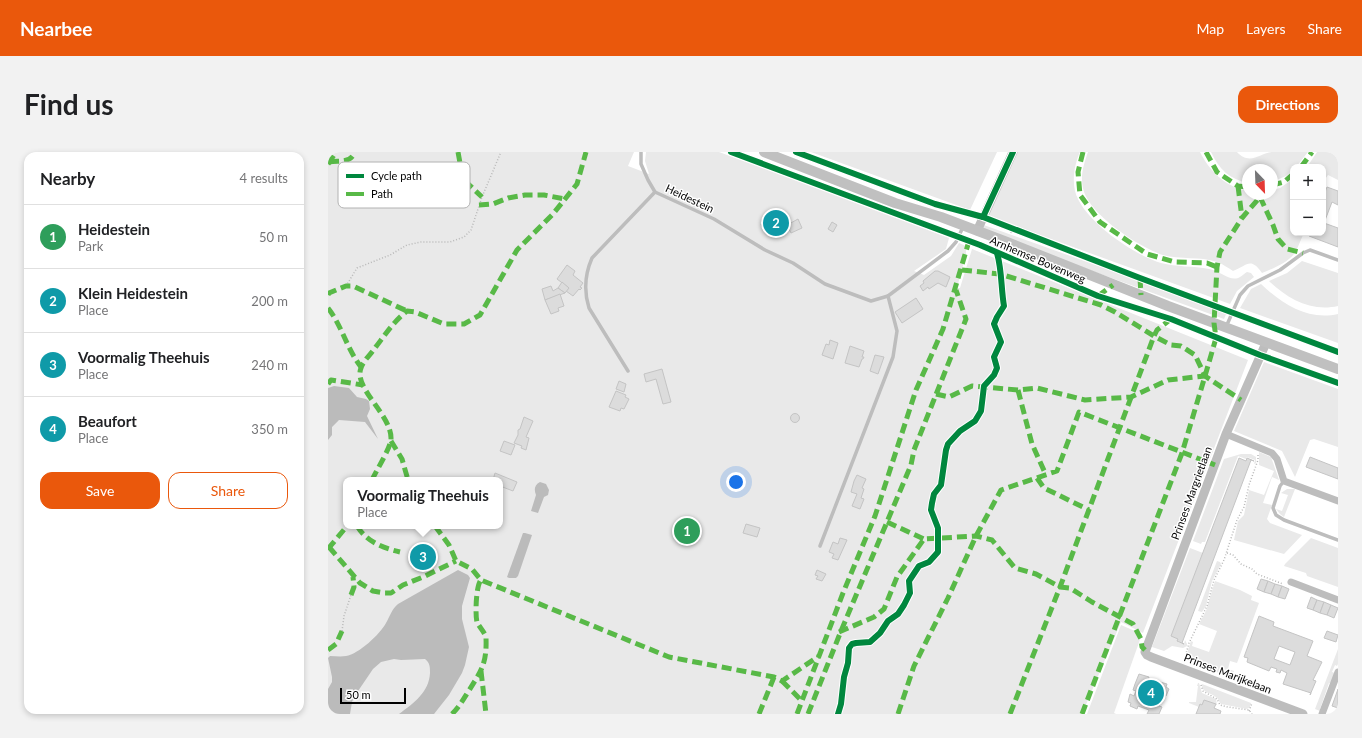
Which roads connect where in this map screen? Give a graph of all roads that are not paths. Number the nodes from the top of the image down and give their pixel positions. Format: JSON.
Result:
{"nodes":[{"id":1,"x":641,"y":152,"type":"edge"},
{"id":2,"x":764,"y":152,"type":"edge"},
{"id":3,"x":1013,"y":152,"type":"edge"},
{"id":4,"x":655,"y":192,"type":"junction"},
{"id":5,"x":963,"y":226,"type":"junction"},
{"id":6,"x":977,"y":231,"type":"junction"},
{"id":7,"x":1338,"y":260,"type":"edge"},
{"id":8,"x":888,"y":296,"type":"junction"},
{"id":9,"x":1226,"y":328,"type":"junction"},
{"id":10,"x":1266,"y":343,"type":"junction"},
{"id":11,"x":1338,"y":369,"type":"edge"},
{"id":12,"x":628,"y":371,"type":"dead end"},
{"id":13,"x":1226,"y":434,"type":"junction"},
{"id":14,"x":1284,"y":481,"type":"junction"},
{"id":15,"x":1338,"y":501,"type":"edge"},
{"id":16,"x":1338,"y":540,"type":"edge"},
{"id":17,"x":820,"y":546,"type":"dead end"},
{"id":18,"x":1291,"y":582,"type":"road end"},
{"id":19,"x":1338,"y":600,"type":"edge"},
{"id":20,"x":1146,"y":654,"type":"joint"},
{"id":21,"x":1338,"y":672,"type":"edge"},
{"id":22,"x":1303,"y":714,"type":"edge"},
{"id":23,"x":1322,"y":714,"type":"edge"}],
"edges":[{"from":1,"to":4,"type":"lane","name":"Heidestein"},
{"from":2,"to":5,"type":"main road","name":"Arnhemse Bovenweg"},
{"from":3,"to":6,"type":"street"},
{"from":4,"to":8,"type":"lane","name":"Heidestein"},
{"from":4,"to":12,"type":"lane","name":"Heidestein"},
{"from":5,"to":6,"type":"main road","name":"Arnhemse Bovenweg"},
{"from":5,"to":8,"type":"lane","name":"Heidestein"},
{"from":6,"to":9,"type":"main road","name":"Arnhemse Bovenweg"},
{"from":7,"to":9,"type":"lane"},
{"from":8,"to":17,"type":"lane"},
{"from":9,"to":10,"type":"main road","name":"Arnhemse Bovenweg"},
{"from":10,"to":11,"type":"main road","name":"Arnhemse Bovenweg"},
{"from":10,"to":13,"type":"street","name":"Prinses Margrietlaan"},
{"from":13,"to":14,"type":"street"},
{"from":13,"to":20,"type":"street","name":"Prinses Margrietlaan"},
{"from":14,"to":15,"type":"street"},
{"from":14,"to":16,"type":"lane"},
{"from":18,"to":19,"type":"street"},
{"from":20,"to":22,"type":"street","name":"Prinses Marijkelaan"},
{"from":21,"to":23,"type":"street"}]}
